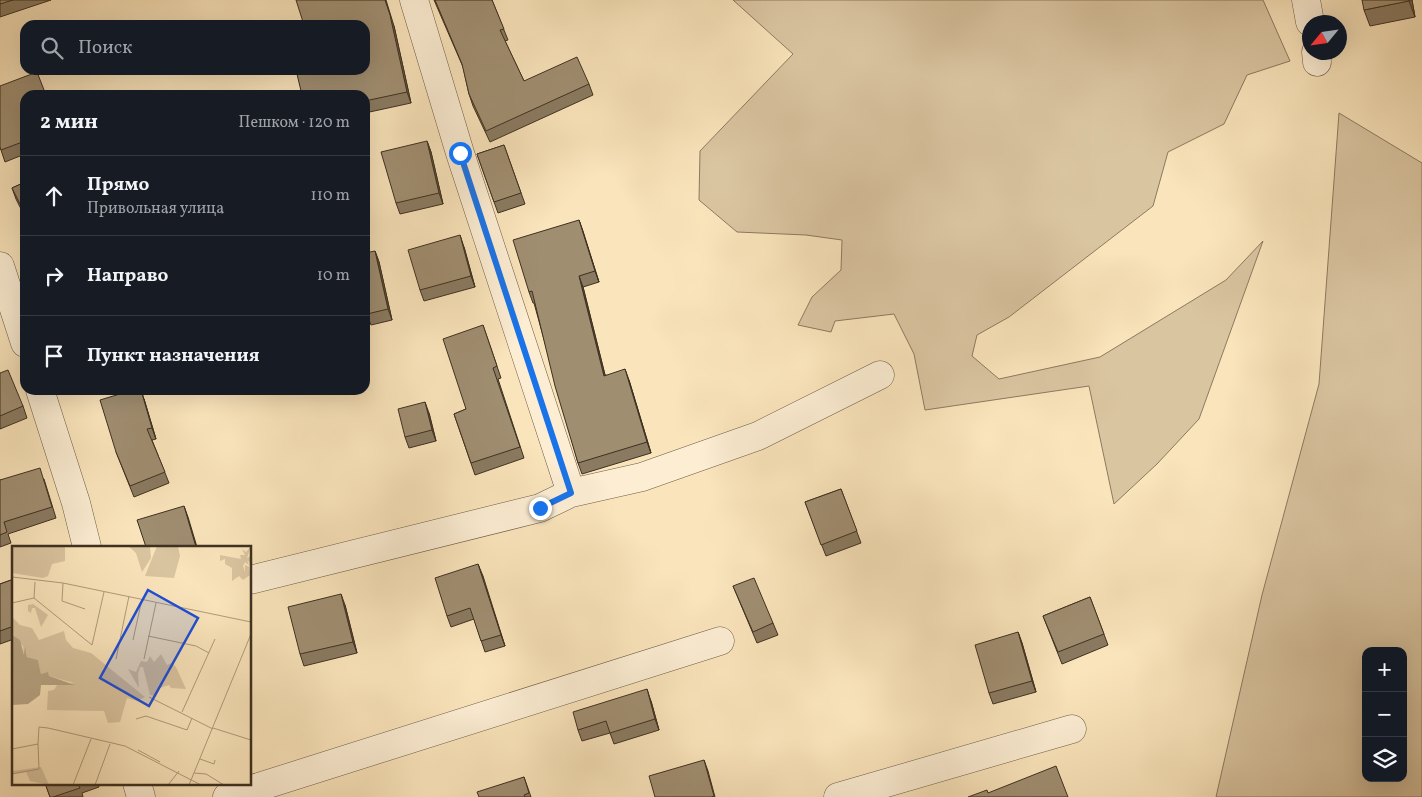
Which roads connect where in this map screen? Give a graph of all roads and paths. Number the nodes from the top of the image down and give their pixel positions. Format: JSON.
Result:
{"nodes":[{"id":1,"x":414,"y":0,"type":"edge"},
{"id":2,"x":1306,"y":0,"type":"edge"},
{"id":3,"x":1309,"y":15,"type":"edge"},
{"id":4,"x":0,"y":266,"type":"edge"},
{"id":5,"x":20,"y":328,"type":"edge"},
{"id":6,"x":880,"y":375,"type":"dead end"},
{"id":7,"x":42,"y":395,"type":"edge"},
{"id":8,"x":571,"y":493,"type":"junction"},
{"id":9,"x":87,"y":546,"type":"edge"},
{"id":10,"x":251,"y":580,"type":"edge"},
{"id":11,"x":720,"y":641,"type":"dead end"},
{"id":12,"x":1072,"y":728,"type":"dead end"},
{"id":13,"x":137,"y":784,"type":"edge"},
{"id":14,"x":141,"y":797,"type":"edge"},
{"id":15,"x":227,"y":797,"type":"edge"},
{"id":16,"x":838,"y":797,"type":"edge"}],
"edges":[{"from":1,"to":8,"type":"street"},
{"from":2,"to":3,"type":"street"},
{"from":4,"to":5,"type":"street"},
{"from":6,"to":8,"type":"street"},
{"from":7,"to":9,"type":"street"},
{"from":8,"to":10,"type":"street"},
{"from":11,"to":15,"type":"street"},
{"from":12,"to":16,"type":"street"},
{"from":13,"to":14,"type":"street"}]}
